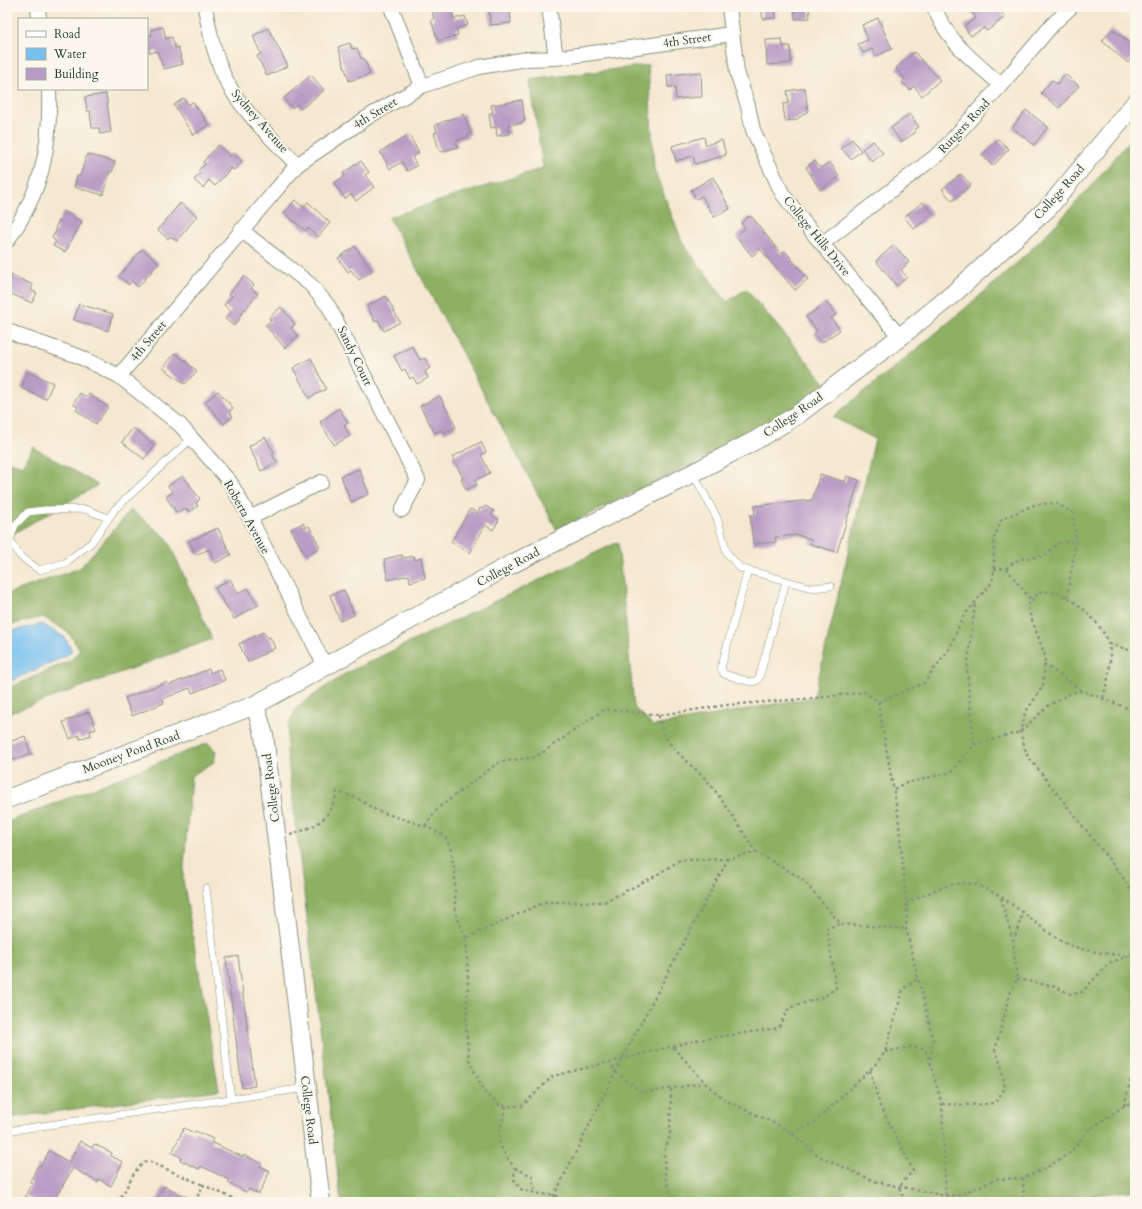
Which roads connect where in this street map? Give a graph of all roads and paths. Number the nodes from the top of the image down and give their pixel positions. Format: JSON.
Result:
{"nodes":[{"id":1,"x":38,"y":7,"type":"edge"},
{"id":2,"x":205,"y":7,"type":"edge"},
{"id":3,"x":391,"y":7,"type":"edge"},
{"id":4,"x":549,"y":7,"type":"edge"},
{"id":5,"x":729,"y":7,"type":"edge"},
{"id":6,"x":934,"y":7,"type":"edge"},
{"id":7,"x":1070,"y":7,"type":"edge"},
{"id":8,"x":39,"y":18,"type":"edge"},
{"id":9,"x":732,"y":34,"type":"junction"},
{"id":10,"x":556,"y":58,"type":"junction"},
{"id":11,"x":1001,"y":85,"type":"junction"},
{"id":12,"x":422,"y":86,"type":"junction"},
{"id":13,"x":49,"y":90,"type":"edge"},
{"id":14,"x":1135,"y":103,"type":"edge"},
{"id":15,"x":297,"y":165,"type":"junction"},
{"id":16,"x":241,"y":230,"type":"junction"},
{"id":17,"x":7,"y":241,"type":"edge"},
{"id":18,"x":823,"y":242,"type":"junction"},
{"id":19,"x":7,"y":330,"type":"edge"},
{"id":20,"x":900,"y":337,"type":"junction"},
{"id":21,"x":119,"y":376,"type":"junction"},
{"id":22,"x":192,"y":438,"type":"junction"},
{"id":23,"x":693,"y":473,"type":"junction"},
{"id":24,"x":321,"y":482,"type":"dead end"},
{"id":25,"x":402,"y":510,"type":"dead end"},
{"id":26,"x":108,"y":518,"type":"junction"},
{"id":27,"x":250,"y":518,"type":"junction"},
{"id":28,"x":1076,"y":541,"type":"junction"},
{"id":29,"x":1006,"y":568,"type":"junction"},
{"id":30,"x":994,"y":569,"type":"junction"},
{"id":31,"x":748,"y":570,"type":"junction"},
{"id":32,"x":786,"y":582,"type":"junction"},
{"id":33,"x":831,"y":586,"type":"dead end"},
{"id":34,"x":1067,"y":598,"type":"junction"},
{"id":35,"x":1031,"y":600,"type":"junction"},
{"id":36,"x":975,"y":602,"type":"junction"},
{"id":37,"x":1108,"y":644,"type":"junction"},
{"id":38,"x":1135,"y":652,"type":"edge"},
{"id":39,"x":1044,"y":664,"type":"junction"},
{"id":40,"x":326,"y":668,"type":"junction"},
{"id":41,"x":1083,"y":691,"type":"junction"},
{"id":42,"x":1103,"y":698,"type":"junction"},
{"id":43,"x":878,"y":702,"type":"junction"},
{"id":44,"x":256,"y":705,"type":"junction"},
{"id":45,"x":1135,"y":711,"type":"edge"},
{"id":46,"x":659,"y":715,"type":"junction"},
{"id":47,"x":1020,"y":732,"type":"junction"},
{"id":48,"x":974,"y":745,"type":"junction"},
{"id":49,"x":894,"y":789,"type":"junction"},
{"id":50,"x":7,"y":799,"type":"edge"},
{"id":51,"x":425,"y":826,"type":"junction"},
{"id":52,"x":277,"y":841,"type":"junction"},
{"id":53,"x":756,"y":852,"type":"junction"},
{"id":54,"x":728,"y":859,"type":"junction"},
{"id":55,"x":206,"y":888,"type":"dead end"},
{"id":56,"x":1135,"y":897,"type":"edge"},
{"id":57,"x":1001,"y":898,"type":"junction"},
{"id":58,"x":906,"y":903,"type":"junction"},
{"id":59,"x":1023,"y":913,"type":"junction"},
{"id":60,"x":841,"y":924,"type":"junction"},
{"id":61,"x":906,"y":929,"type":"junction"},
{"id":62,"x":466,"y":938,"type":"junction"},
{"id":63,"x":1013,"y":942,"type":"junction"},
{"id":64,"x":1135,"y":948,"type":"edge"},
{"id":65,"x":1129,"y":956,"type":"junction"},
{"id":66,"x":1135,"y":956,"type":"edge"},
{"id":67,"x":919,"y":978,"type":"junction"},
{"id":68,"x":1017,"y":979,"type":"junction"},
{"id":69,"x":673,"y":1046,"type":"junction"},
{"id":70,"x":885,"y":1052,"type":"junction"},
{"id":71,"x":622,"y":1059,"type":"junction"},
{"id":72,"x":609,"y":1062,"type":"junction"},
{"id":73,"x":930,"y":1062,"type":"junction"},
{"id":74,"x":870,"y":1070,"type":"junction"},
{"id":75,"x":616,"y":1072,"type":"junction"},
{"id":76,"x":1135,"y":1076,"type":"edge"},
{"id":77,"x":704,"y":1082,"type":"junction"},
{"id":78,"x":306,"y":1088,"type":"junction"},
{"id":79,"x":671,"y":1089,"type":"junction"},
{"id":80,"x":231,"y":1099,"type":"junction"},
{"id":81,"x":1135,"y":1101,"type":"edge"},
{"id":82,"x":942,"y":1104,"type":"junction"},
{"id":83,"x":506,"y":1106,"type":"junction"},
{"id":84,"x":1124,"y":1106,"type":"junction"},
{"id":85,"x":7,"y":1131,"type":"edge"},
{"id":86,"x":792,"y":1133,"type":"junction"},
{"id":87,"x":515,"y":1168,"type":"junction"},
{"id":88,"x":1023,"y":1178,"type":"junction"},
{"id":89,"x":203,"y":1184,"type":"junction"},
{"id":90,"x":899,"y":1187,"type":"junction"},
{"id":91,"x":535,"y":1193,"type":"junction"},
{"id":92,"x":555,"y":1195,"type":"junction"},
{"id":93,"x":946,"y":1196,"type":"junction"},
{"id":94,"x":116,"y":1202,"type":"edge"},
{"id":95,"x":194,"y":1202,"type":"edge"},
{"id":96,"x":241,"y":1202,"type":"edge"},
{"id":97,"x":321,"y":1202,"type":"edge"},
{"id":98,"x":551,"y":1202,"type":"edge"},
{"id":99,"x":563,"y":1202,"type":"edge"},
{"id":100,"x":674,"y":1202,"type":"edge"},
{"id":101,"x":905,"y":1202,"type":"edge"},
{"id":102,"x":946,"y":1202,"type":"edge"},
{"id":103,"x":1024,"y":1202,"type":"edge"}],
"edges":[{"from":1,"to":8,"type":"street"},
{"from":2,"to":15,"type":"street","name":"Sydney Avenue"},
{"from":3,"to":12,"type":"street"},
{"from":4,"to":10,"type":"street"},
{"from":5,"to":9,"type":"street","name":"College Hills Drive"},
{"from":6,"to":11,"type":"street"},
{"from":7,"to":11,"type":"street","name":"Rutgers Road"},
{"from":9,"to":10,"type":"street","name":"4th Street"},
{"from":9,"to":18,"type":"street","name":"College Hills Drive"},
{"from":10,"to":12,"type":"street","name":"4th Street"},
{"from":11,"to":18,"type":"street","name":"Rutgers Road"},
{"from":12,"to":15,"type":"street","name":"4th Street"},
{"from":13,"to":17,"type":"street"},
{"from":14,"to":20,"type":"street","name":"College Road"},
{"from":15,"to":16,"type":"street","name":"4th Street"},
{"from":16,"to":21,"type":"street","name":"4th Street"},
{"from":16,"to":25,"type":"street","name":"Sandy Court"},
{"from":18,"to":20,"type":"street","name":"College Hills Drive"},
{"from":19,"to":21,"type":"street","name":"Roberta Avenue"},
{"from":20,"to":23,"type":"street","name":"College Road"},
{"from":21,"to":22,"type":"street","name":"Roberta Avenue"},
{"from":22,"to":26,"type":"lane"},
{"from":22,"to":27,"type":"street","name":"Roberta Avenue"},
{"from":23,"to":31,"type":"lane"},
{"from":23,"to":40,"type":"street","name":"College Road"},
{"from":24,"to":27,"type":"street"},
{"from":26,"to":26,"type":"lane"},
{"from":27,"to":40,"type":"street","name":"Roberta Avenue"},
{"from":28,"to":29,"type":"path"},
{"from":28,"to":30,"type":"path"},
{"from":28,"to":34,"type":"path"},
{"from":29,"to":30,"type":"path"},
{"from":29,"to":35,"type":"path"},
{"from":30,"to":36,"type":"path"},
{"from":31,"to":32,"type":"lane"},
{"from":31,"to":32,"type":"lane"},
{"from":32,"to":33,"type":"lane"},
{"from":34,"to":35,"type":"path"},
{"from":34,"to":37,"type":"path"},
{"from":35,"to":39,"type":"path"},
{"from":36,"to":43,"type":"path"},
{"from":36,"to":48,"type":"path"},
{"from":37,"to":38,"type":"path"},
{"from":37,"to":42,"type":"path"},
{"from":39,"to":41,"type":"path"},
{"from":39,"to":47,"type":"path"},
{"from":40,"to":44,"type":"street","name":"College Road"},
{"from":41,"to":42,"type":"path"},
{"from":41,"to":47,"type":"path"},
{"from":42,"to":45,"type":"path"},
{"from":43,"to":46,"type":"path"},
{"from":43,"to":49,"type":"path"},
{"from":44,"to":50,"type":"street","name":"Mooney Pond Road"},
{"from":44,"to":52,"type":"street","name":"College Road"},
{"from":46,"to":51,"type":"path"},
{"from":46,"to":53,"type":"path"},
{"from":47,"to":48,"type":"path"},
{"from":47,"to":56,"type":"path"},
{"from":48,"to":49,"type":"path"},
{"from":49,"to":58,"type":"path"},
{"from":51,"to":52,"type":"path"},
{"from":51,"to":62,"type":"path"},
{"from":52,"to":78,"type":"street","name":"College Road"},
{"from":53,"to":54,"type":"path"},
{"from":53,"to":60,"type":"path"},
{"from":54,"to":62,"type":"path"},
{"from":54,"to":71,"type":"path"},
{"from":55,"to":80,"type":"lane"},
{"from":57,"to":58,"type":"path"},
{"from":57,"to":59,"type":"path"},
{"from":57,"to":63,"type":"path"},
{"from":58,"to":61,"type":"path"},
{"from":59,"to":63,"type":"path"},
{"from":59,"to":65,"type":"path"},
{"from":60,"to":61,"type":"path"},
{"from":60,"to":69,"type":"path"},
{"from":61,"to":67,"type":"path"},
{"from":62,"to":83,"type":"path"},
{"from":63,"to":68,"type":"path"},
{"from":64,"to":65,"type":"path"},
{"from":65,"to":66,"type":"path"},
{"from":65,"to":68,"type":"path"},
{"from":67,"to":70,"type":"path"},
{"from":67,"to":73,"type":"path"},
{"from":68,"to":82,"type":"path"},
{"from":69,"to":71,"type":"path"},
{"from":69,"to":77,"type":"path"},
{"from":70,"to":73,"type":"path"},
{"from":70,"to":74,"type":"path"},
{"from":71,"to":72,"type":"path"},
{"from":71,"to":75,"type":"path"},
{"from":72,"to":75,"type":"path"},
{"from":72,"to":83,"type":"path"},
{"from":73,"to":82,"type":"path"},
{"from":74,"to":86,"type":"path"},
{"from":74,"to":90,"type":"path"},
{"from":75,"to":79,"type":"path"},
{"from":75,"to":92,"type":"path"},
{"from":76,"to":84,"type":"path"},
{"from":77,"to":79,"type":"path"},
{"from":77,"to":86,"type":"path"},
{"from":78,"to":80,"type":"lane"},
{"from":78,"to":97,"type":"street","name":"College Road"},
{"from":79,"to":100,"type":"path"},
{"from":80,"to":85,"type":"lane"},
{"from":81,"to":84,"type":"path"},
{"from":82,"to":93,"type":"path"},
{"from":83,"to":87,"type":"path"},
{"from":84,"to":88,"type":"path"},
{"from":86,"to":90,"type":"path"},
{"from":87,"to":91,"type":"path"},
{"from":87,"to":91,"type":"path"},
{"from":88,"to":93,"type":"path"},
{"from":88,"to":103,"type":"path"},
{"from":89,"to":94,"type":"path"},
{"from":89,"to":95,"type":"path"},
{"from":89,"to":96,"type":"path"},
{"from":90,"to":93,"type":"path"},
{"from":90,"to":101,"type":"path"},
{"from":91,"to":92,"type":"path"},
{"from":92,"to":98,"type":"path"},
{"from":92,"to":99,"type":"path"},
{"from":93,"to":102,"type":"path"}]}
